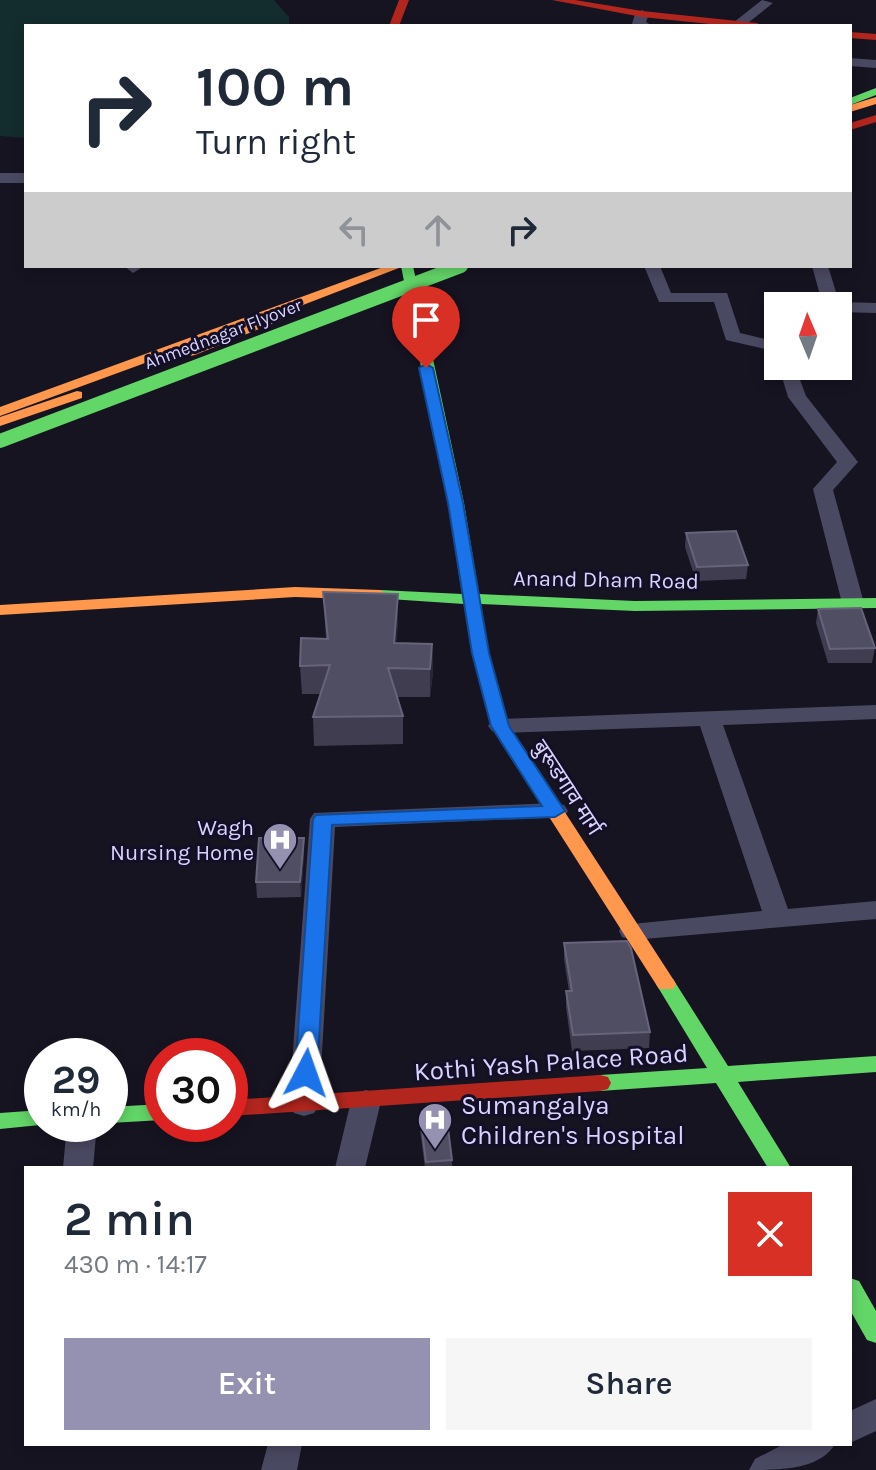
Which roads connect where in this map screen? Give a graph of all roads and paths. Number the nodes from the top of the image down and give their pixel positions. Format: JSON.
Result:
{"nodes":[{"id":1,"x":404,"y":0,"type":"edge"},
{"id":2,"x":557,"y":0,"type":"edge"},
{"id":3,"x":767,"y":3,"type":"dead end"},
{"id":4,"x":644,"y":20,"type":"edge"},
{"id":5,"x":395,"y":24,"type":"edge"},
{"id":6,"x":724,"y":24,"type":"edge"},
{"id":7,"x":745,"y":24,"type":"edge"},
{"id":8,"x":852,"y":35,"type":"edge"},
{"id":9,"x":876,"y":37,"type":"edge"},
{"id":10,"x":852,"y":62,"type":"edge"},
{"id":11,"x":876,"y":64,"type":"edge"},
{"id":12,"x":876,"y":91,"type":"edge"},
{"id":13,"x":876,"y":100,"type":"edge"},
{"id":14,"x":852,"y":102,"type":"edge"},
{"id":15,"x":876,"y":115,"type":"edge"},
{"id":16,"x":852,"y":123,"type":"edge"},
{"id":17,"x":0,"y":178,"type":"edge"},
{"id":18,"x":24,"y":178,"type":"edge"},
{"id":19,"x":393,"y":268,"type":"edge"},
{"id":20,"x":407,"y":268,"type":"edge"},
{"id":21,"x":415,"y":268,"type":"edge"},
{"id":22,"x":456,"y":268,"type":"edge"},
{"id":23,"x":476,"y":268,"type":"edge"},
{"id":24,"x":653,"y":268,"type":"edge"},
{"id":25,"x":821,"y":268,"type":"edge"},
{"id":26,"x":412,"y":292,"type":"junction"},
{"id":27,"x":830,"y":292,"type":"edge"},
{"id":28,"x":852,"y":307,"type":"edge"},
{"id":29,"x":876,"y":308,"type":"edge"},
{"id":30,"x":764,"y":344,"type":"edge"},
{"id":31,"x":791,"y":380,"type":"edge"},
{"id":32,"x":0,"y":412,"type":"edge"},
{"id":33,"x":0,"y":422,"type":"edge"},
{"id":34,"x":0,"y":441,"type":"edge"},
{"id":35,"x":0,"y":448,"type":"edge"},
{"id":36,"x":472,"y":600,"type":"junction"},
{"id":37,"x":853,"y":603,"type":"junction"},
{"id":38,"x":876,"y":603,"type":"edge"},
{"id":39,"x":0,"y":610,"type":"edge"},
{"id":40,"x":876,"y":712,"type":"edge"},
{"id":41,"x":709,"y":718,"type":"junction"},
{"id":42,"x":500,"y":726,"type":"junction"},
{"id":43,"x":555,"y":811,"type":"junction"},
{"id":44,"x":876,"y":910,"type":"edge"},
{"id":45,"x":778,"y":919,"type":"junction"},
{"id":46,"x":632,"y":931,"type":"junction"},
{"id":47,"x":876,"y":1064,"type":"edge"},
{"id":48,"x":725,"y":1075,"type":"junction"},
{"id":49,"x":366,"y":1101,"type":"junction"},
{"id":50,"x":304,"y":1105,"type":"junction"},
{"id":51,"x":248,"y":1107,"type":"edge"},
{"id":52,"x":24,"y":1119,"type":"edge"},
{"id":53,"x":0,"y":1121,"type":"edge"},
{"id":54,"x":80,"y":1142,"type":"edge"},
{"id":55,"x":78,"y":1166,"type":"edge"},
{"id":56,"x":350,"y":1166,"type":"edge"},
{"id":57,"x":779,"y":1166,"type":"edge"},
{"id":58,"x":853,"y":1298,"type":"edge"},
{"id":59,"x":876,"y":1333,"type":"edge"},
{"id":60,"x":876,"y":1414,"type":"edge"},
{"id":61,"x":852,"y":1427,"type":"edge"},
{"id":62,"x":285,"y":1446,"type":"edge"},
{"id":63,"x":814,"y":1446,"type":"edge"},
{"id":64,"x":279,"y":1470,"type":"edge"},
{"id":65,"x":767,"y":1470,"type":"edge"}],
"edges":[{"from":1,"to":5,"type":"main road"},
{"from":2,"to":4,"type":"main road"},
{"from":3,"to":7,"type":"street"},
{"from":4,"to":6,"type":"main road"},
{"from":8,"to":9,"type":"main road"},
{"from":10,"to":11,"type":"street"},
{"from":12,"to":14,"type":"main road"},
{"from":13,"to":14,"type":"main road"},
{"from":15,"to":16,"type":"main road"},
{"from":17,"to":18,"type":"street"},
{"from":19,"to":32,"type":"main road"},
{"from":20,"to":26,"type":"main road","name":"बुरूडगाव मार्ग"},
{"from":21,"to":33,"type":"main road","name":"Ahmednagar Flyover"},
{"from":22,"to":34,"type":"main road","name":"Ahmednagar Flyover","bridge":true},
{"from":23,"to":26,"type":"main road"},
{"from":24,"to":30,"type":"street"},
{"from":25,"to":27,"type":"street"},
{"from":26,"to":35,"type":"main road"},
{"from":26,"to":36,"type":"main road","name":"बुरूडगाव मार्ग"},
{"from":28,"to":29,"type":"street"},
{"from":31,"to":37,"type":"street"},
{"from":36,"to":37,"type":"main road","name":"Anand Dham Road"},
{"from":36,"to":39,"type":"main road","name":"Anand Dham Road"},
{"from":36,"to":42,"type":"main road","name":"बुरूडगाव मार्ग"},
{"from":37,"to":38,"type":"main road","name":"Anand Dham Road"},
{"from":40,"to":41,"type":"street"},
{"from":41,"to":42,"type":"street"},
{"from":41,"to":45,"type":"street"},
{"from":42,"to":43,"type":"main road","name":"बुरूडगाव मार्ग"},
{"from":43,"to":46,"type":"main road","name":"बुरूडगाव मार्ग"},
{"from":43,"to":50,"type":"street"},
{"from":44,"to":45,"type":"street"},
{"from":45,"to":46,"type":"street"},
{"from":46,"to":48,"type":"main road","name":"बुरूडगाव मार्ग"},
{"from":47,"to":48,"type":"main road","name":"Kothi Yash Palace Road"},
{"from":48,"to":49,"type":"main road","name":"Kothi Yash Palace Road"},
{"from":48,"to":57,"type":"main road","name":"बुरूडगाव मार्ग"},
{"from":49,"to":50,"type":"main road","name":"Kothi Yash Palace Road"},
{"from":49,"to":56,"type":"street"},
{"from":50,"to":51,"type":"main road","name":"Kothi Yash Palace Road"},
{"from":52,"to":53,"type":"main road"},
{"from":54,"to":55,"type":"street"},
{"from":58,"to":59,"type":"main road"},
{"from":60,"to":61,"type":"street"},
{"from":62,"to":64,"type":"street"},
{"from":63,"to":65,"type":"street"}]}
